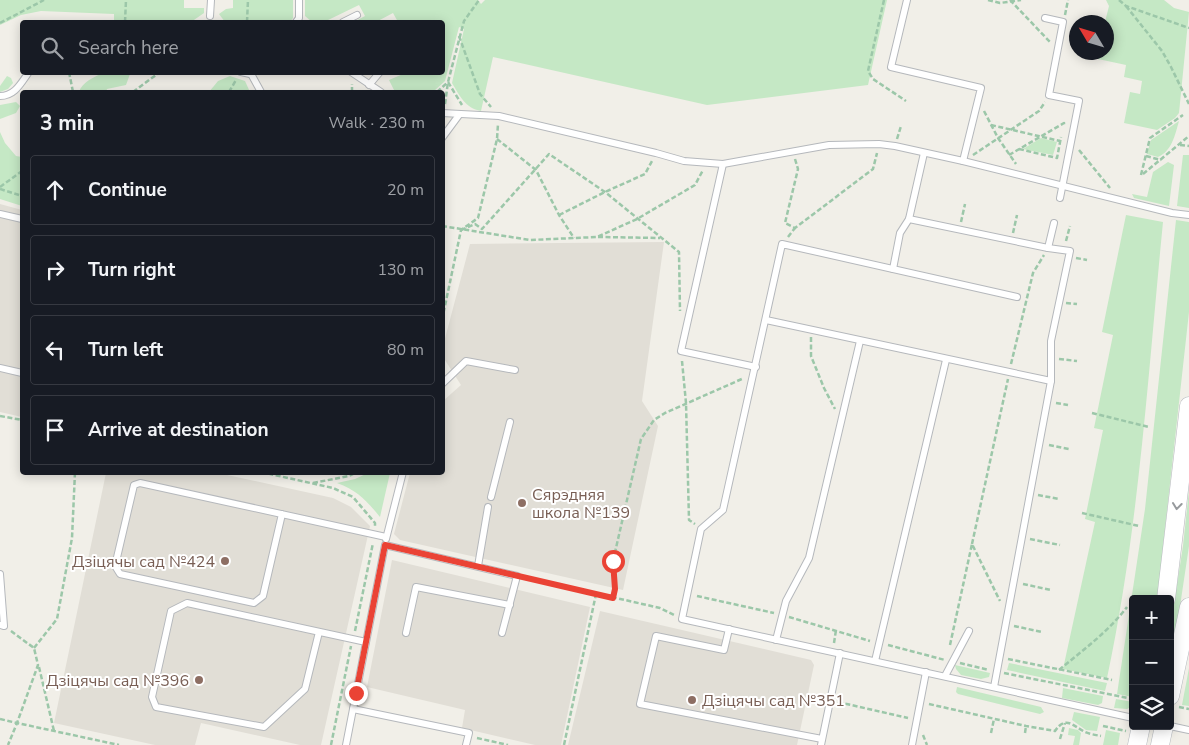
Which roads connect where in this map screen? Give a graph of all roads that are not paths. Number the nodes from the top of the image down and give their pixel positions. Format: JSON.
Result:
{"nodes":[{"id":1,"x":211,"y":0,"type":"edge"},
{"id":2,"x":299,"y":0,"type":"edge"},
{"id":3,"x":907,"y":0,"type":"edge"},
{"id":4,"x":357,"y":15,"type":"dead end"},
{"id":5,"x":210,"y":16,"type":"dead end"},
{"id":6,"x":1045,"y":18,"type":"dead end"},
{"id":7,"x":300,"y":20,"type":"edge"},
{"id":8,"x":348,"y":20,"type":"edge"},
{"id":9,"x":27,"y":75,"type":"edge"},
{"id":10,"x":251,"y":75,"type":"edge"},
{"id":11,"x":356,"y":75,"type":"edge"},
{"id":12,"x":377,"y":75,"type":"edge"},
{"id":13,"x":369,"y":85,"type":"junction"},
{"id":14,"x":260,"y":90,"type":"edge"},
{"id":15,"x":378,"y":90,"type":"edge"},
{"id":16,"x":0,"y":96,"type":"edge"},
{"id":17,"x":445,"y":113,"type":"edge"},
{"id":18,"x":460,"y":115,"type":"junction"},
{"id":19,"x":445,"y":134,"type":"edge"},
{"id":20,"x":924,"y":153,"type":"junction"},
{"id":21,"x":963,"y":161,"type":"junction"},
{"id":22,"x":723,"y":164,"type":"junction"},
{"id":23,"x":1063,"y":186,"type":"junction"},
{"id":24,"x":1060,"y":198,"type":"dead end"},
{"id":25,"x":0,"y":214,"type":"edge"},
{"id":26,"x":1189,"y":215,"type":"edge"},
{"id":27,"x":909,"y":218,"type":"junction"},
{"id":28,"x":20,"y":219,"type":"edge"},
{"id":29,"x":1054,"y":223,"type":"dead end"},
{"id":30,"x":1049,"y":244,"type":"junction"},
{"id":31,"x":893,"y":268,"type":"junction"},
{"id":32,"x":1017,"y":297,"type":"dead end"},
{"id":33,"x":766,"y":320,"type":"junction"},
{"id":34,"x":860,"y":342,"type":"junction"},
{"id":35,"x":946,"y":360,"type":"junction"},
{"id":36,"x":0,"y":368,"type":"edge"},
{"id":37,"x":515,"y":370,"type":"dead end"},
{"id":38,"x":755,"y":370,"type":"junction"},
{"id":39,"x":20,"y":373,"type":"edge"},
{"id":40,"x":445,"y":381,"type":"edge"},
{"id":41,"x":1051,"y":381,"type":"junction"},
{"id":42,"x":1189,"y":406,"type":"edge"},
{"id":43,"x":510,"y":422,"type":"dead end"},
{"id":44,"x":402,"y":475,"type":"edge"},
{"id":45,"x":491,"y":497,"type":"dead end"},
{"id":46,"x":488,"y":507,"type":"dead end"},
{"id":47,"x":282,"y":514,"type":"junction"},
{"id":48,"x":386,"y":537,"type":"junction"},
{"id":49,"x":385,"y":545,"type":"junction"},
{"id":50,"x":478,"y":566,"type":"junction"},
{"id":51,"x":0,"y":574,"type":"edge"},
{"id":52,"x":1166,"y":595,"type":"edge"},
{"id":53,"x":510,"y":605,"type":"junction"},
{"id":54,"x":1189,"y":607,"type":"edge"},
{"id":55,"x":2,"y":626,"type":"edge"},
{"id":56,"x":730,"y":629,"type":"junction"},
{"id":57,"x":969,"y":631,"type":"dead end"},
{"id":58,"x":318,"y":632,"type":"junction"},
{"id":59,"x":406,"y":633,"type":"dead end"},
{"id":60,"x":502,"y":633,"type":"dead end"},
{"id":61,"x":776,"y":640,"type":"junction"},
{"id":62,"x":366,"y":642,"type":"junction"},
{"id":63,"x":840,"y":653,"type":"junction"},
{"id":64,"x":875,"y":661,"type":"junction"},
{"id":65,"x":926,"y":672,"type":"junction"},
{"id":66,"x":945,"y":676,"type":"junction"},
{"id":67,"x":1172,"y":685,"type":"edge"},
{"id":68,"x":994,"y":687,"type":"junction"},
{"id":69,"x":353,"y":709,"type":"junction"},
{"id":70,"x":1129,"y":717,"type":"edge"},
{"id":71,"x":1174,"y":727,"type":"edge"},
{"id":72,"x":1163,"y":730,"type":"edge"},
{"id":73,"x":1189,"y":730,"type":"edge"},
{"id":74,"x":821,"y":742,"type":"edge"},
{"id":75,"x":346,"y":745,"type":"edge"},
{"id":76,"x":466,"y":745,"type":"edge"},
{"id":77,"x":912,"y":745,"type":"edge"},
{"id":78,"x":1160,"y":745,"type":"edge"}],
"edges":[{"from":1,"to":5,"type":"lane"},
{"from":2,"to":7,"type":"lane"},
{"from":3,"to":21,"type":"lane"},
{"from":4,"to":8,"type":"lane"},
{"from":6,"to":23,"type":"lane"},
{"from":9,"to":16,"type":"lane"},
{"from":10,"to":14,"type":"lane"},
{"from":11,"to":13,"type":"lane"},
{"from":12,"to":13,"type":"lane"},
{"from":13,"to":15,"type":"lane"},
{"from":17,"to":18,"type":"lane"},
{"from":18,"to":19,"type":"lane"},
{"from":18,"to":22,"type":"lane"},
{"from":20,"to":21,"type":"lane"},
{"from":20,"to":22,"type":"lane"},
{"from":20,"to":27,"type":"lane"},
{"from":21,"to":23,"type":"lane"},
{"from":22,"to":38,"type":"lane"},
{"from":23,"to":24,"type":"lane"},
{"from":23,"to":26,"type":"lane"},
{"from":25,"to":28,"type":"lane"},
{"from":27,"to":30,"type":"lane"},
{"from":27,"to":31,"type":"lane"},
{"from":29,"to":30,"type":"lane"},
{"from":30,"to":41,"type":"lane"},
{"from":31,"to":32,"type":"lane"},
{"from":31,"to":33,"type":"lane"},
{"from":33,"to":34,"type":"lane"},
{"from":33,"to":38,"type":"lane"},
{"from":34,"to":35,"type":"lane"},
{"from":34,"to":61,"type":"lane"},
{"from":35,"to":41,"type":"lane"},
{"from":35,"to":64,"type":"lane"},
{"from":36,"to":39,"type":"lane"},
{"from":37,"to":40,"type":"lane"},
{"from":38,"to":56,"type":"lane"},
{"from":41,"to":68,"type":"lane"},
{"from":42,"to":52,"type":"main road","one_way":true},
{"from":43,"to":45,"type":"lane"},
{"from":44,"to":48,"type":"lane"},
{"from":46,"to":50,"type":"lane"},
{"from":47,"to":47,"type":"lane"},
{"from":47,"to":48,"type":"lane"},
{"from":48,"to":49,"type":"lane"},
{"from":49,"to":50,"type":"lane"},
{"from":49,"to":62,"type":"lane"},
{"from":50,"to":53,"type":"lane"},
{"from":51,"to":55,"type":"lane"},
{"from":53,"to":59,"type":"lane"},
{"from":53,"to":60,"type":"lane"},
{"from":54,"to":67,"type":"main road"},
{"from":56,"to":61,"type":"lane"},
{"from":56,"to":74,"type":"lane"},
{"from":57,"to":66,"type":"lane"},
{"from":58,"to":58,"type":"lane"},
{"from":58,"to":62,"type":"lane"},
{"from":61,"to":63,"type":"lane"},
{"from":62,"to":69,"type":"lane"},
{"from":63,"to":64,"type":"lane"},
{"from":63,"to":74,"type":"lane"},
{"from":64,"to":65,"type":"lane"},
{"from":65,"to":66,"type":"lane"},
{"from":65,"to":77,"type":"lane"},
{"from":66,"to":68,"type":"lane"},
{"from":68,"to":70,"type":"lane"},
{"from":69,"to":75,"type":"lane"},
{"from":69,"to":76,"type":"lane"},
{"from":71,"to":73,"type":"lane"},
{"from":72,"to":78,"type":"main road"}]}
